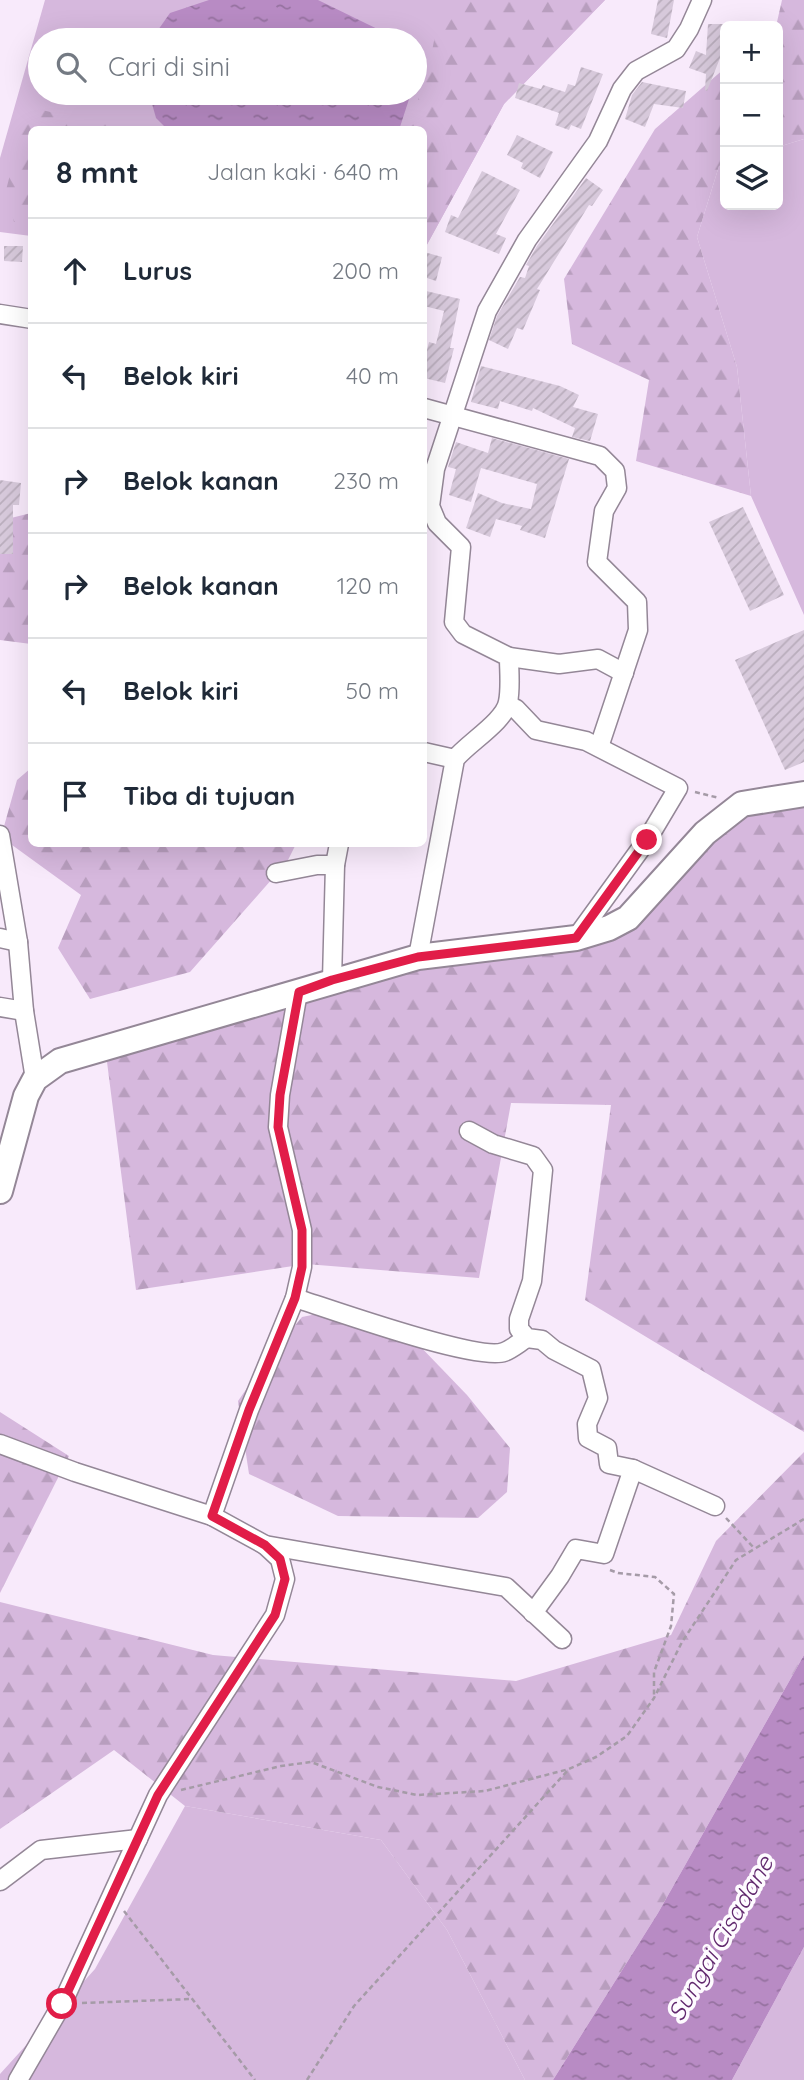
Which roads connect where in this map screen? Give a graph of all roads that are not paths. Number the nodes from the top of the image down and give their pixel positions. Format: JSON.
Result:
{"nodes":[{"id":1,"x":702,"y":0,"type":"edge"},
{"id":2,"x":0,"y":314,"type":"edge"},
{"id":3,"x":28,"y":318,"type":"edge"},
{"id":4,"x":427,"y":409,"type":"edge"},
{"id":5,"x":454,"y":417,"type":"junction"},
{"id":6,"x":509,"y":657,"type":"junction"},
{"id":7,"x":624,"y":673,"type":"junction"},
{"id":8,"x":508,"y":705,"type":"junction"},
{"id":9,"x":599,"y":747,"type":"junction"},
{"id":10,"x":427,"y":753,"type":"edge"},
{"id":11,"x":455,"y":759,"type":"junction"},
{"id":12,"x":804,"y":794,"type":"edge"},
{"id":13,"x":0,"y":835,"type":"edge"},
{"id":14,"x":338,"y":847,"type":"edge"},
{"id":15,"x":335,"y":865,"type":"junction"},
{"id":16,"x":276,"y":873,"type":"dead end"},
{"id":17,"x":0,"y":938,"type":"edge"},
{"id":18,"x":576,"y":938,"type":"junction"},
{"id":19,"x":18,"y":942,"type":"junction"},
{"id":20,"x":418,"y":957,"type":"junction"},
{"id":21,"x":332,"y":980,"type":"junction"},
{"id":22,"x":299,"y":992,"type":"junction"},
{"id":23,"x":0,"y":1007,"type":"edge"},
{"id":24,"x":24,"y":1011,"type":"junction"},
{"id":25,"x":35,"y":1079,"type":"junction"},
{"id":26,"x":469,"y":1131,"type":"dead end"},
{"id":27,"x":0,"y":1191,"type":"edge"},
{"id":28,"x":295,"y":1298,"type":"junction"},
{"id":29,"x":527,"y":1338,"type":"junction"},
{"id":30,"x":0,"y":1444,"type":"edge"},
{"id":31,"x":633,"y":1469,"type":"junction"},
{"id":32,"x":715,"y":1506,"type":"road end"},
{"id":33,"x":212,"y":1516,"type":"junction"},
{"id":34,"x":265,"y":1545,"type":"junction"},
{"id":35,"x":533,"y":1613,"type":"junction"},
{"id":36,"x":562,"y":1639,"type":"dead end"},
{"id":37,"x":138,"y":1839,"type":"junction"},
{"id":38,"x":0,"y":1881,"type":"edge"},
{"id":39,"x":18,"y":2080,"type":"edge"}],
"edges":[{"from":1,"to":5,"type":"street"},
{"from":2,"to":3,"type":"street"},
{"from":4,"to":5,"type":"street"},
{"from":5,"to":6,"type":"street"},
{"from":5,"to":7,"type":"street"},
{"from":6,"to":7,"type":"street"},
{"from":6,"to":8,"type":"street"},
{"from":7,"to":9,"type":"street"},
{"from":8,"to":9,"type":"street"},
{"from":8,"to":11,"type":"street"},
{"from":9,"to":18,"type":"street"},
{"from":10,"to":11,"type":"street"},
{"from":11,"to":20,"type":"street"},
{"from":12,"to":18,"type":"main road"},
{"from":13,"to":19,"type":"street"},
{"from":14,"to":15,"type":"street"},
{"from":15,"to":16,"type":"street"},
{"from":15,"to":21,"type":"street"},
{"from":17,"to":19,"type":"street"},
{"from":18,"to":20,"type":"main road"},
{"from":19,"to":24,"type":"street"},
{"from":20,"to":21,"type":"main road"},
{"from":21,"to":22,"type":"main road"},
{"from":22,"to":25,"type":"main road"},
{"from":22,"to":28,"type":"street"},
{"from":23,"to":24,"type":"street"},
{"from":24,"to":25,"type":"street"},
{"from":25,"to":27,"type":"main road"},
{"from":26,"to":29,"type":"street"},
{"from":28,"to":29,"type":"street"},
{"from":28,"to":33,"type":"street"},
{"from":29,"to":31,"type":"street"},
{"from":30,"to":33,"type":"street"},
{"from":31,"to":32,"type":"street"},
{"from":31,"to":35,"type":"street"},
{"from":33,"to":34,"type":"street"},
{"from":34,"to":35,"type":"street"},
{"from":34,"to":37,"type":"street"},
{"from":35,"to":36,"type":"street"},
{"from":37,"to":38,"type":"street"},
{"from":37,"to":39,"type":"street"}]}
